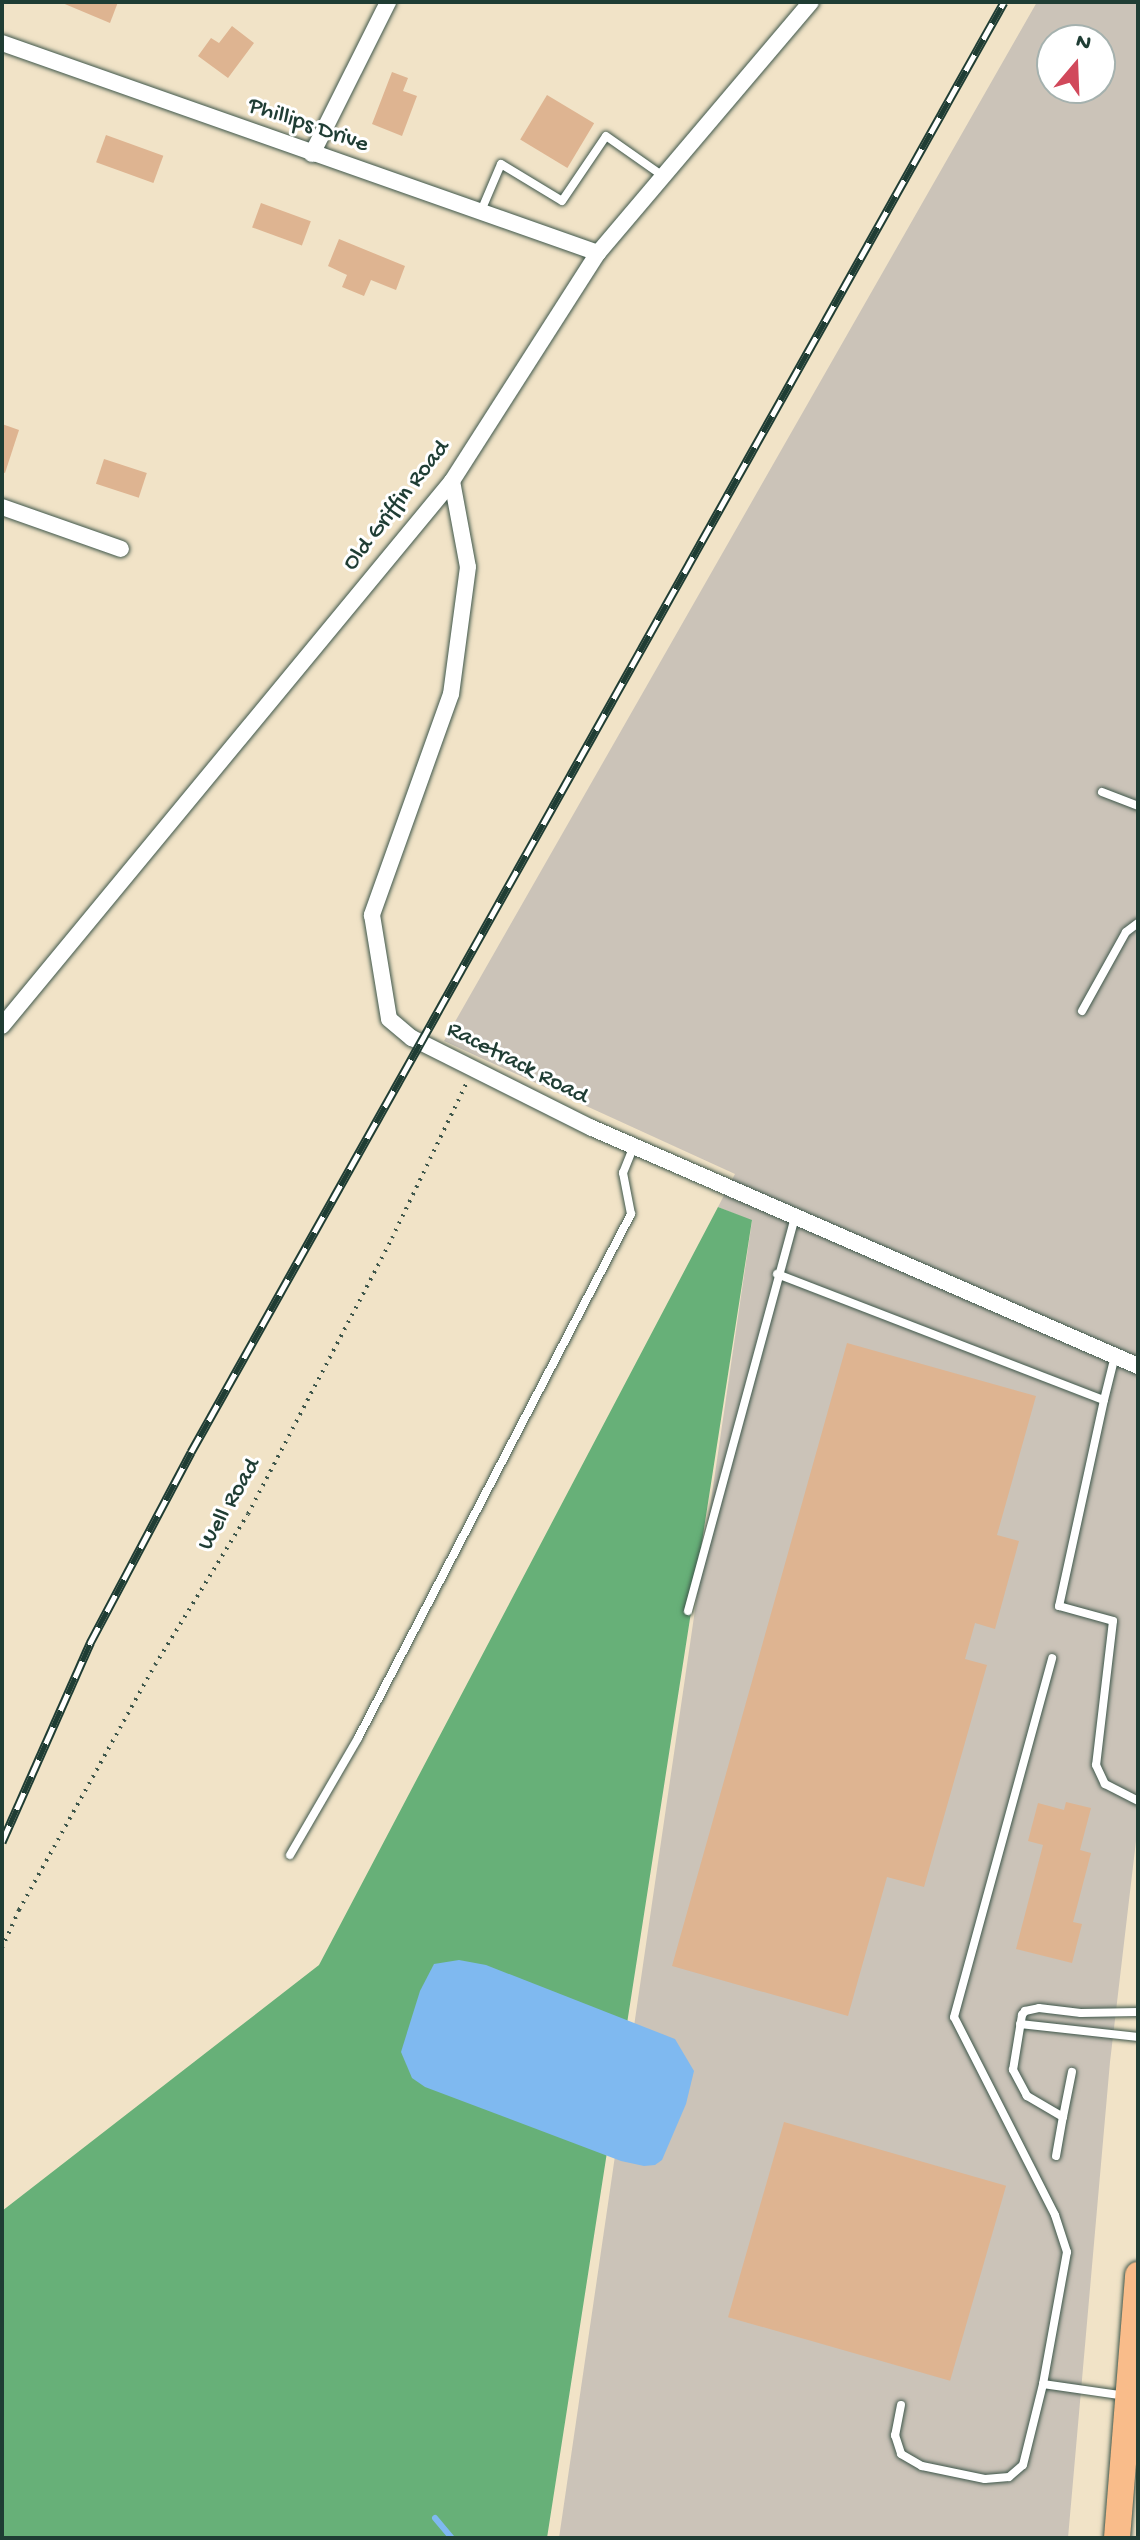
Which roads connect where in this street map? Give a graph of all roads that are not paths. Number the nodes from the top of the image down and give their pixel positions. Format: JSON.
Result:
{"nodes":[{"id":1,"x":388,"y":2,"type":"edge"},
{"id":2,"x":811,"y":2,"type":"edge"},
{"id":3,"x":2,"y":43,"type":"edge"},
{"id":4,"x":312,"y":154,"type":"junction"},
{"id":5,"x":663,"y":176,"type":"junction"},
{"id":6,"x":481,"y":212,"type":"junction"},
{"id":7,"x":598,"y":253,"type":"junction"},
{"id":8,"x":452,"y":481,"type":"junction"},
{"id":9,"x":2,"y":507,"type":"edge"},
{"id":10,"x":121,"y":549,"type":"dead end"},
{"id":11,"x":1102,"y":792,"type":"dead end"},
{"id":12,"x":1138,"y":806,"type":"edge"},
{"id":13,"x":1138,"y":923,"type":"edge"},
{"id":14,"x":1082,"y":1011,"type":"dead end"},
{"id":15,"x":2,"y":1026,"type":"edge"},
{"id":16,"x":634,"y":1146,"type":"junction"},
{"id":17,"x":795,"y":1217,"type":"junction"},
{"id":18,"x":777,"y":1274,"type":"junction"},
{"id":19,"x":1115,"y":1356,"type":"junction"},
{"id":20,"x":1138,"y":1366,"type":"edge"},
{"id":21,"x":1104,"y":1400,"type":"junction"},
{"id":22,"x":688,"y":1611,"type":"dead end"},
{"id":23,"x":1052,"y":1658,"type":"dead end"},
{"id":24,"x":1138,"y":1801,"type":"edge"},
{"id":25,"x":290,"y":1855,"type":"dead end"},
{"id":26,"x":1138,"y":2012,"type":"edge"},
{"id":27,"x":1020,"y":2024,"type":"junction"},
{"id":28,"x":1138,"y":2037,"type":"edge"},
{"id":29,"x":1072,"y":2072,"type":"dead end"},
{"id":30,"x":1063,"y":2117,"type":"junction"},
{"id":31,"x":1056,"y":2156,"type":"dead end"},
{"id":32,"x":1138,"y":2275,"type":"edge"},
{"id":33,"x":1043,"y":2384,"type":"junction"},
{"id":34,"x":1134,"y":2398,"type":"edge"},
{"id":35,"x":901,"y":2405,"type":"dead end"},
{"id":36,"x":1117,"y":2538,"type":"edge"}],
"edges":[{"from":1,"to":4,"type":"street"},
{"from":2,"to":5,"type":"street","name":"Old Griffin Road"},
{"from":3,"to":4,"type":"street","name":"Phillips Drive"},
{"from":4,"to":6,"type":"street","name":"Phillips Drive"},
{"from":5,"to":6,"type":"lane"},
{"from":5,"to":7,"type":"street","name":"Old Griffin Road"},
{"from":6,"to":7,"type":"street","name":"Phillips Drive"},
{"from":7,"to":8,"type":"street","name":"Old Griffin Road"},
{"from":8,"to":15,"type":"street","name":"Old Griffin Road"},
{"from":8,"to":16,"type":"street","name":"Racetrack Road"},
{"from":9,"to":10,"type":"street"},
{"from":11,"to":12,"type":"lane"},
{"from":13,"to":14,"type":"lane"},
{"from":16,"to":17,"type":"street","name":"Racetrack Road"},
{"from":16,"to":25,"type":"lane"},
{"from":17,"to":18,"type":"lane"},
{"from":17,"to":19,"type":"street","name":"Racetrack Road"},
{"from":18,"to":21,"type":"lane"},
{"from":18,"to":22,"type":"lane"},
{"from":19,"to":20,"type":"street","name":"Racetrack Road"},
{"from":19,"to":21,"type":"lane"},
{"from":21,"to":24,"type":"lane"},
{"from":23,"to":33,"type":"lane"},
{"from":26,"to":27,"type":"lane"},
{"from":27,"to":28,"type":"lane"},
{"from":27,"to":30,"type":"lane"},
{"from":29,"to":30,"type":"lane"},
{"from":30,"to":31,"type":"lane"},
{"from":32,"to":34,"type":"main road"},
{"from":33,"to":34,"type":"lane"},
{"from":33,"to":35,"type":"lane"},
{"from":34,"to":36,"type":"main road"}]}
